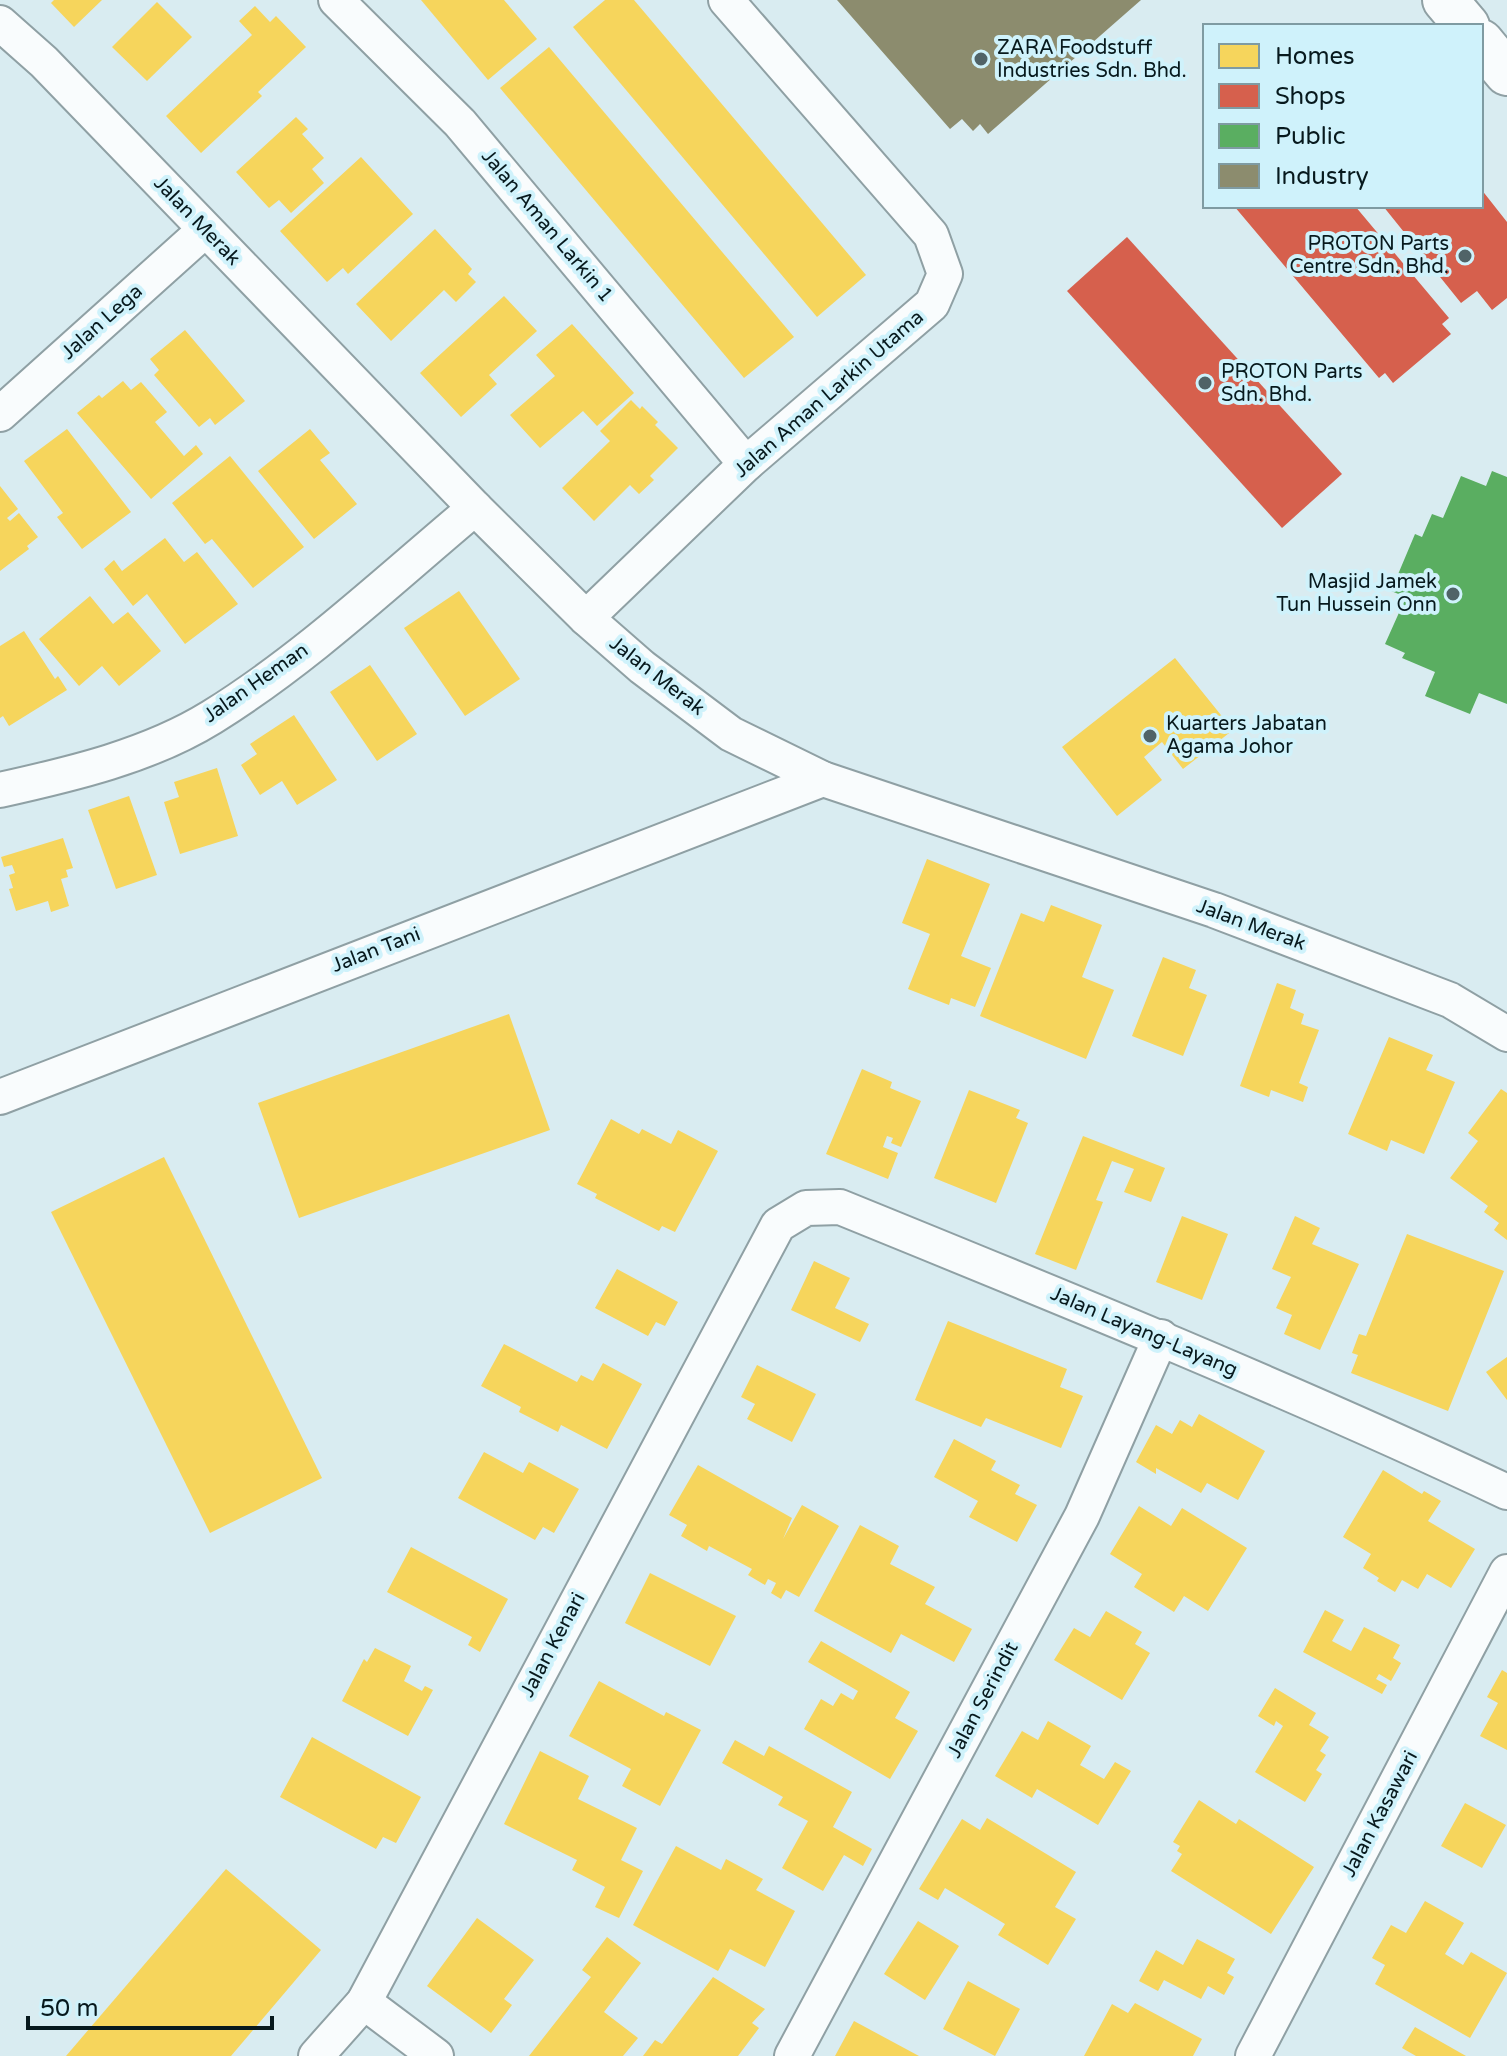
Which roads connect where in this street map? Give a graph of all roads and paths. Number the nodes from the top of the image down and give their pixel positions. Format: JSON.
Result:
{"nodes":[{"id":1,"x":336,"y":0,"type":"edge"},
{"id":2,"x":726,"y":0,"type":"edge"},
{"id":3,"x":1445,"y":0,"type":"edge"},
{"id":4,"x":0,"y":23,"type":"edge"},
{"id":5,"x":1465,"y":24,"type":"edge"},
{"id":6,"x":1483,"y":44,"type":"edge"},
{"id":7,"x":1507,"y":73,"type":"edge"},
{"id":8,"x":205,"y":230,"type":"junction"},
{"id":9,"x":0,"y":414,"type":"edge"},
{"id":10,"x":746,"y":464,"type":"junction"},
{"id":11,"x":475,"y":508,"type":"junction"},
{"id":12,"x":586,"y":618,"type":"junction"},
{"id":13,"x":762,"y":749,"type":"junction"},
{"id":14,"x":823,"y":779,"type":"junction"},
{"id":15,"x":0,"y":790,"type":"edge"},
{"id":16,"x":752,"y":806,"type":"junction"},
{"id":17,"x":1507,"y":1034,"type":"edge"},
{"id":18,"x":0,"y":1097,"type":"edge"},
{"id":19,"x":778,"y":1225,"type":"joint"},
{"id":20,"x":1161,"y":1337,"type":"junction"},
{"id":21,"x":1507,"y":1492,"type":"edge"},
{"id":22,"x":1507,"y":1572,"type":"edge"},
{"id":23,"x":364,"y":2002,"type":"junction"},
{"id":24,"x":316,"y":2056,"type":"edge"},
{"id":25,"x":436,"y":2056,"type":"edge"},
{"id":26,"x":792,"y":2056,"type":"edge"},
{"id":27,"x":1253,"y":2056,"type":"edge"}],
"edges":[{"from":1,"to":10,"type":"street","name":"Jalan Aman Larkin 1"},
{"from":2,"to":10,"type":"street","name":"Jalan Aman Larkin Utama"},
{"from":3,"to":5,"type":"main road"},
{"from":4,"to":8,"type":"street","name":"Jalan Merak"},
{"from":6,"to":7,"type":"main road"},
{"from":8,"to":9,"type":"street","name":"Jalan Lega"},
{"from":8,"to":11,"type":"street","name":"Jalan Merak"},
{"from":10,"to":12,"type":"street","name":"Jalan Aman Larkin Utama"},
{"from":11,"to":12,"type":"street","name":"Jalan Merak"},
{"from":11,"to":15,"type":"street","name":"Jalan Heman"},
{"from":12,"to":13,"type":"street","name":"Jalan Merak"},
{"from":13,"to":14,"type":"street","name":"Jalan Merak"},
{"from":13,"to":16,"type":"street"},
{"from":14,"to":16,"type":"street","name":"Jalan Tani"},
{"from":14,"to":17,"type":"street","name":"Jalan Merak"},
{"from":16,"to":18,"type":"street","name":"Jalan Tani"},
{"from":19,"to":20,"type":"street","name":"Jalan Layang-Layang"},
{"from":19,"to":23,"type":"street","name":"Jalan Kenari"},
{"from":20,"to":21,"type":"street","name":"Jalan Layang-Layang"},
{"from":20,"to":26,"type":"street","name":"Jalan Serindit"},
{"from":22,"to":27,"type":"street","name":"Jalan Kasawari"},
{"from":23,"to":24,"type":"street","name":"Jalan Kenari"},
{"from":23,"to":25,"type":"street"}]}
